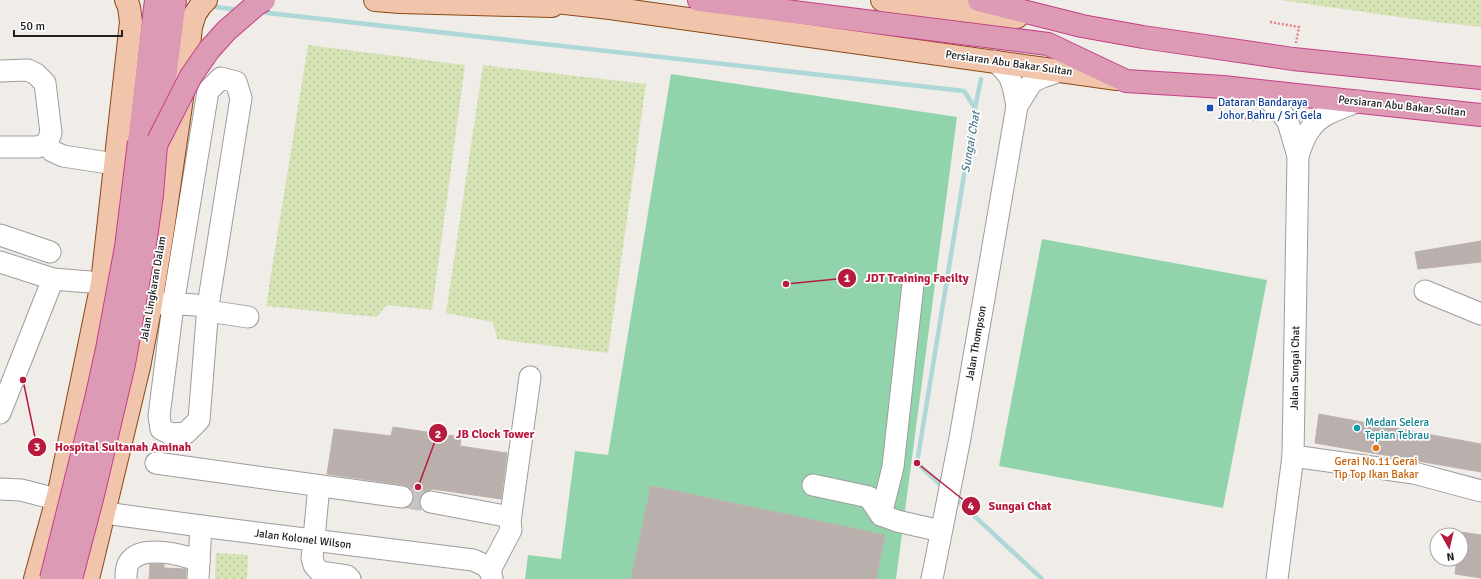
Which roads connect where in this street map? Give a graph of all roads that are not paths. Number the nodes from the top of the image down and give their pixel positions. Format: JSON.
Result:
{"nodes":[{"id":1,"x":156,"y":0,"type":"edge"},
{"id":2,"x":176,"y":0,"type":"edge"},
{"id":3,"x":264,"y":0,"type":"edge"},
{"id":4,"x":375,"y":0,"type":"edge"},
{"id":5,"x":538,"y":0,"type":"edge"},
{"id":6,"x":699,"y":0,"type":"edge"},
{"id":7,"x":882,"y":0,"type":"edge"},
{"id":8,"x":979,"y":0,"type":"edge"},
{"id":9,"x":127,"y":3,"type":"edge"},
{"id":10,"x":200,"y":7,"type":"edge"},
{"id":11,"x":610,"y":8,"type":"junction"},
{"id":12,"x":1082,"y":26,"type":"junction"},
{"id":13,"x":995,"y":61,"type":"junction"},
{"id":14,"x":1481,"y":64,"type":"edge"},
{"id":15,"x":0,"y":71,"type":"edge"},
{"id":16,"x":1060,"y":71,"type":"junction"},
{"id":17,"x":1442,"y":74,"type":"junction"},
{"id":18,"x":1481,"y":78,"type":"edge"},
{"id":19,"x":1126,"y":80,"type":"junction"},
{"id":20,"x":1259,"y":91,"type":"junction"},
{"id":21,"x":1359,"y":101,"type":"junction"},
{"id":22,"x":1017,"y":106,"type":"junction"},
{"id":23,"x":1481,"y":115,"type":"edge"},
{"id":24,"x":47,"y":143,"type":"junction"},
{"id":25,"x":148,"y":144,"type":"junction"},
{"id":26,"x":0,"y":147,"type":"edge"},
{"id":27,"x":1298,"y":156,"type":"junction"},
{"id":28,"x":115,"y":164,"type":"junction"},
{"id":29,"x":0,"y":235,"type":"edge"},
{"id":30,"x":50,"y":252,"type":"dead end"},
{"id":31,"x":0,"y":262,"type":"edge"},
{"id":32,"x":53,"y":279,"type":"junction"},
{"id":33,"x":102,"y":283,"type":"junction"},
{"id":34,"x":913,"y":284,"type":"dead end"},
{"id":35,"x":1425,"y":291,"type":"dead end"},
{"id":36,"x":157,"y":304,"type":"junction"},
{"id":37,"x":208,"y":309,"type":"junction"},
{"id":38,"x":1481,"y":314,"type":"edge"},
{"id":39,"x":248,"y":317,"type":"dead end"},
{"id":40,"x":530,"y":377,"type":"dead end"},
{"id":41,"x":0,"y":413,"type":"edge"},
{"id":42,"x":1293,"y":456,"type":"junction"},
{"id":43,"x":156,"y":464,"type":"dead end"},
{"id":44,"x":813,"y":485,"type":"dead end"},
{"id":45,"x":319,"y":486,"type":"junction"},
{"id":46,"x":0,"y":489,"type":"edge"},
{"id":47,"x":1481,"y":491,"type":"edge"},
{"id":48,"x":402,"y":498,"type":"tunnel mouth"},
{"id":49,"x":56,"y":500,"type":"junction"},
{"id":50,"x":431,"y":502,"type":"tunnel mouth"},
{"id":51,"x":105,"y":512,"type":"junction"},
{"id":52,"x":881,"y":515,"type":"junction"},
{"id":53,"x":510,"y":522,"type":"junction"},
{"id":54,"x":942,"y":525,"type":"junction"},
{"id":55,"x":201,"y":526,"type":"junction"},
{"id":56,"x":314,"y":540,"type":"junction"},
{"id":57,"x":199,"y":570,"type":"edge"},
{"id":58,"x":491,"y":574,"type":"edge"},
{"id":59,"x":35,"y":579,"type":"edge"},
{"id":60,"x":51,"y":579,"type":"edge"},
{"id":61,"x":71,"y":579,"type":"edge"},
{"id":62,"x":88,"y":579,"type":"edge"},
{"id":63,"x":126,"y":579,"type":"edge"},
{"id":64,"x":350,"y":579,"type":"edge"},
{"id":65,"x":932,"y":579,"type":"edge"},
{"id":66,"x":1277,"y":579,"type":"edge"}],
"edges":[{"from":1,"to":25,"type":"highway"},
{"from":2,"to":25,"type":"highway"},
{"from":3,"to":25,"type":"highway","bridge":true},
{"from":4,"to":11,"type":"main road"},
{"from":5,"to":11,"type":"main road","name":"Persiaran Abu Bakar Sultan"},
{"from":6,"to":19,"type":"highway"},
{"from":7,"to":12,"type":"main road"},
{"from":8,"to":12,"type":"highway"},
{"from":9,"to":28,"type":"main road"},
{"from":10,"to":36,"type":"main road","name":"Jalan Lingkaran Dalam"},
{"from":11,"to":13,"type":"main road","name":"Persiaran Abu Bakar Sultan"},
{"from":12,"to":17,"type":"highway"},
{"from":13,"to":16,"type":"main road","name":"Persiaran Abu Bakar Sultan"},
{"from":13,"to":22,"type":"street","name":"Jalan Thompson"},
{"from":14,"to":17,"type":"highway"},
{"from":15,"to":24,"type":"street"},
{"from":16,"to":19,"type":"main road","name":"Persiaran Abu Bakar Sultan"},
{"from":16,"to":22,"type":"street","name":"Jalan Thompson"},
{"from":17,"to":18,"type":"highway"},
{"from":19,"to":20,"type":"highway","name":"Persiaran Abu Bakar Sultan"},
{"from":20,"to":21,"type":"highway","name":"Persiaran Abu Bakar Sultan"},
{"from":20,"to":27,"type":"street","name":"Jalan Sungai Chat"},
{"from":21,"to":23,"type":"highway","name":"Persiaran Abu Bakar Sultan"},
{"from":21,"to":27,"type":"street","name":"Jalan Sungai Chat"},
{"from":22,"to":54,"type":"street","name":"Jalan Thompson"},
{"from":24,"to":26,"type":"street"},
{"from":24,"to":28,"type":"street"},
{"from":25,"to":60,"type":"highway","bridge":true},
{"from":25,"to":61,"type":"highway","name":"Jalan Lingkaran Dalam","bridge":true},
{"from":27,"to":42,"type":"street","name":"Jalan Sungai Chat"},
{"from":28,"to":33,"type":"main road"},
{"from":29,"to":30,"type":"street"},
{"from":31,"to":32,"type":"street"},
{"from":32,"to":33,"type":"street"},
{"from":32,"to":41,"type":"street"},
{"from":33,"to":36,"type":"main road"},
{"from":33,"to":49,"type":"main road"},
{"from":34,"to":52,"type":"street"},
{"from":35,"to":38,"type":"street"},
{"from":36,"to":37,"type":"street"},
{"from":36,"to":37,"type":"street"},
{"from":36,"to":37,"type":"street"},
{"from":36,"to":51,"type":"main road","name":"Jalan Lingkaran Dalam"},
{"from":37,"to":39,"type":"street"},
{"from":40,"to":53,"type":"street"},
{"from":42,"to":47,"type":"street"},
{"from":42,"to":66,"type":"street","name":"Jalan Sungai Chat"},
{"from":43,"to":45,"type":"street"},
{"from":44,"to":52,"type":"street"},
{"from":45,"to":48,"type":"street"},
{"from":45,"to":56,"type":"street"},
{"from":46,"to":49,"type":"street"},
{"from":49,"to":59,"type":"main road"},
{"from":50,"to":53,"type":"street"},
{"from":51,"to":55,"type":"street","name":"Jalan Kolonel Wilson"},
{"from":51,"to":62,"type":"main road","name":"Jalan Lingkaran Dalam"},
{"from":52,"to":54,"type":"street"},
{"from":53,"to":58,"type":"street"},
{"from":54,"to":65,"type":"street","name":"Jalan Thompson"},
{"from":55,"to":56,"type":"street","name":"Jalan Kolonel Wilson"},
{"from":55,"to":57,"type":"street"},
{"from":56,"to":58,"type":"street","name":"Jalan Kolonel Wilson"},
{"from":56,"to":64,"type":"street"},
{"from":57,"to":63,"type":"street"}]}
